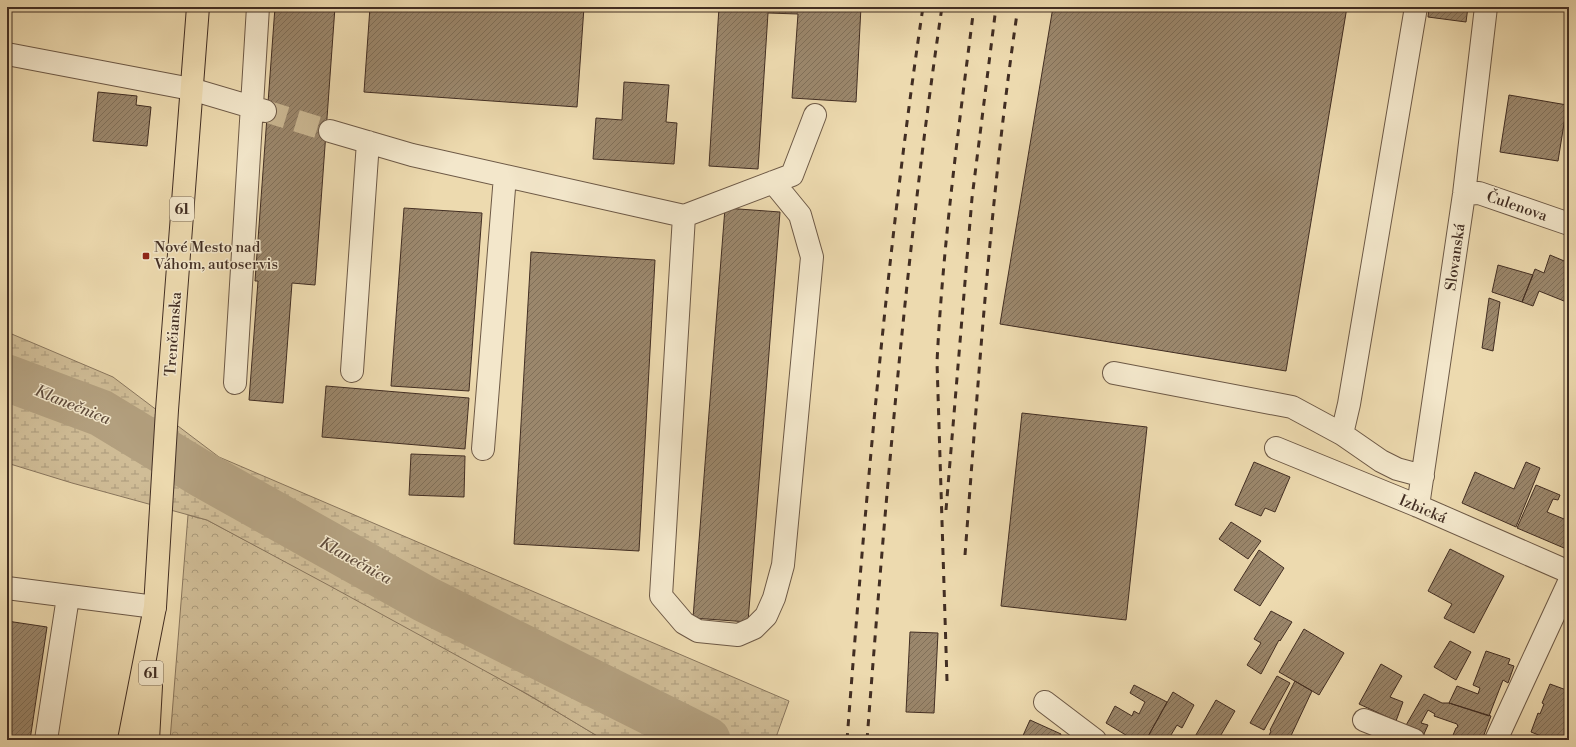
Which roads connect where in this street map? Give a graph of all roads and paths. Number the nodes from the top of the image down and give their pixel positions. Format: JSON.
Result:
{"nodes":[{"id":1,"x":198,"y":7,"type":"edge"},
{"id":2,"x":258,"y":7,"type":"edge"},
{"id":3,"x":1416,"y":7,"type":"edge"},
{"id":4,"x":1486,"y":7,"type":"edge"},
{"id":5,"x":7,"y":54,"type":"edge"},
{"id":6,"x":191,"y":89,"type":"junction"},
{"id":7,"x":258,"y":109,"type":"junction"},
{"id":8,"x":815,"y":115,"type":"dead end"},
{"id":9,"x":330,"y":131,"type":"tunnel mouth"},
{"id":10,"x":368,"y":142,"type":"junction"},
{"id":11,"x":505,"y":176,"type":"junction"},
{"id":12,"x":773,"y":182,"type":"junction"},
{"id":13,"x":1464,"y":194,"type":"junction"},
{"id":14,"x":684,"y":216,"type":"junction"},
{"id":15,"x":1569,"y":224,"type":"edge"},
{"id":16,"x":352,"y":371,"type":"dead end"},
{"id":17,"x":1114,"y":373,"type":"dead end"},
{"id":18,"x":235,"y":383,"type":"dead end"},
{"id":19,"x":1342,"y":434,"type":"junction"},
{"id":20,"x":1276,"y":448,"type":"dead end"},
{"id":21,"x":483,"y":449,"type":"dead end"},
{"id":22,"x":1423,"y":476,"type":"junction"},
{"id":23,"x":1418,"y":506,"type":"junction"},
{"id":24,"x":1569,"y":572,"type":"edge"},
{"id":25,"x":1569,"y":582,"type":"edge"},
{"id":26,"x":7,"y":588,"type":"edge"},
{"id":27,"x":68,"y":597,"type":"junction"},
{"id":28,"x":155,"y":607,"type":"junction"},
{"id":29,"x":1045,"y":702,"type":"dead end"},
{"id":30,"x":1364,"y":720,"type":"dead end"},
{"id":31,"x":46,"y":740,"type":"edge"},
{"id":32,"x":128,"y":740,"type":"edge"},
{"id":33,"x":148,"y":740,"type":"edge"},
{"id":34,"x":1095,"y":740,"type":"edge"},
{"id":35,"x":1414,"y":740,"type":"edge"},
{"id":36,"x":1496,"y":740,"type":"edge"}],
"edges":[{"from":1,"to":6,"type":"main road","name":"Trenčianska","number":"61"},
{"from":2,"to":7,"type":"street"},
{"from":3,"to":19,"type":"street"},
{"from":4,"to":13,"type":"street","name":"Slovanská"},
{"from":5,"to":6,"type":"street"},
{"from":6,"to":7,"type":"street"},
{"from":6,"to":28,"type":"main road","name":"Trenčianska","number":"61"},
{"from":7,"to":18,"type":"street"},
{"from":8,"to":12,"type":"street"},
{"from":9,"to":10,"type":"street"},
{"from":10,"to":11,"type":"street"},
{"from":10,"to":16,"type":"street"},
{"from":11,"to":14,"type":"street"},
{"from":11,"to":21,"type":"street"},
{"from":12,"to":14,"type":"street"},
{"from":12,"to":14,"type":"street"},
{"from":13,"to":15,"type":"street","name":"Čulenova"},
{"from":13,"to":22,"type":"street","name":"Slovanská"},
{"from":17,"to":19,"type":"street"},
{"from":19,"to":22,"type":"street"},
{"from":20,"to":23,"type":"street","name":"Izbická"},
{"from":22,"to":23,"type":"street","name":"Slovanská"},
{"from":23,"to":24,"type":"street","name":"Izbická"},
{"from":25,"to":36,"type":"street"},
{"from":26,"to":27,"type":"street"},
{"from":27,"to":28,"type":"street"},
{"from":27,"to":31,"type":"street"},
{"from":28,"to":32,"type":"main road"},
{"from":28,"to":33,"type":"main road","number":"61"},
{"from":29,"to":34,"type":"street"},
{"from":30,"to":35,"type":"street"}]}
